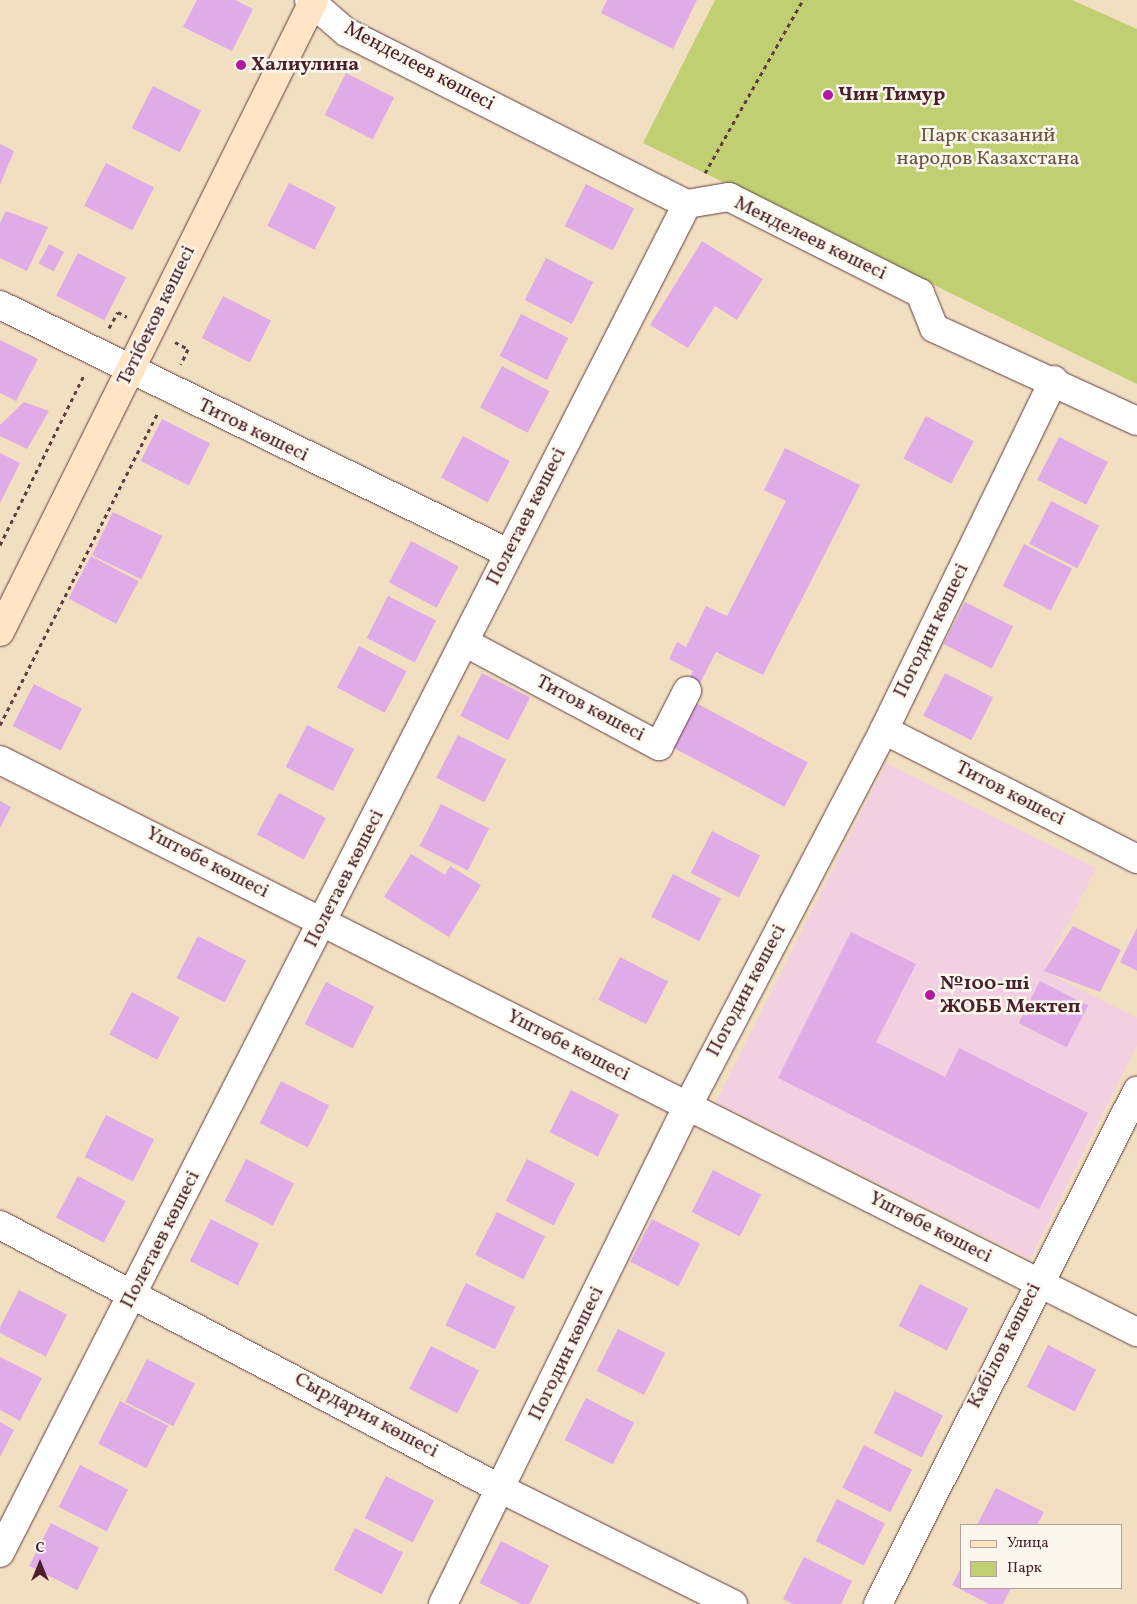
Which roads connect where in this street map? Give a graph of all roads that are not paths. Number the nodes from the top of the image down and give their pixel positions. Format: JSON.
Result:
{"nodes":[{"id":1,"x":312,"y":1,"type":"edge"},
{"id":2,"x":687,"y":204,"type":"junction"},
{"id":3,"x":0,"y":305,"type":"edge"},
{"id":4,"x":130,"y":371,"type":"junction"},
{"id":5,"x":1054,"y":380,"type":"junction"},
{"id":6,"x":1137,"y":421,"type":"edge"},
{"id":7,"x":508,"y":553,"type":"junction"},
{"id":8,"x":0,"y":632,"type":"edge"},
{"id":9,"x":466,"y":643,"type":"junction"},
{"id":10,"x":687,"y":691,"type":"dead end"},
{"id":11,"x":884,"y":730,"type":"junction"},
{"id":12,"x":0,"y":760,"type":"edge"},
{"id":13,"x":1137,"y":859,"type":"edge"},
{"id":14,"x":323,"y":921,"type":"junction"},
{"id":15,"x":1137,"y":1091,"type":"edge"},
{"id":16,"x":687,"y":1107,"type":"junction"},
{"id":17,"x":0,"y":1225,"type":"edge"},
{"id":18,"x":1038,"y":1282,"type":"junction"},
{"id":19,"x":134,"y":1293,"type":"junction"},
{"id":20,"x":1137,"y":1332,"type":"edge"},
{"id":21,"x":501,"y":1489,"type":"junction"},
{"id":22,"x":0,"y":1553,"type":"edge"},
{"id":23,"x":443,"y":1604,"type":"edge"},
{"id":24,"x":733,"y":1604,"type":"edge"},
{"id":25,"x":878,"y":1604,"type":"edge"}],
"edges":[{"from":1,"to":2,"type":"street","name":"Менделеев көшесі"},
{"from":1,"to":4,"type":"main road","name":"Тәтібеков көшесі"},
{"from":2,"to":5,"type":"street","name":"Менделеев көшесі"},
{"from":2,"to":7,"type":"street","name":"Полетаев көшесі"},
{"from":3,"to":4,"type":"street","name":"Титов көшесі"},
{"from":4,"to":7,"type":"street","name":"Титов көшесі"},
{"from":4,"to":8,"type":"main road","name":"Тәтібеков көшесі"},
{"from":5,"to":6,"type":"street","name":"Менделеев көшесі"},
{"from":5,"to":11,"type":"street","name":"Погодин көшесі"},
{"from":7,"to":9,"type":"street","name":"Полетаев көшесі"},
{"from":9,"to":10,"type":"street","name":"Титов көшесі"},
{"from":9,"to":14,"type":"street","name":"Полетаев көшесі"},
{"from":11,"to":13,"type":"street","name":"Титов көшесі"},
{"from":11,"to":16,"type":"street","name":"Погодин көшесі"},
{"from":12,"to":14,"type":"street","name":"Үштөбе көшесі"},
{"from":14,"to":16,"type":"street","name":"Үштөбе көшесі"},
{"from":14,"to":19,"type":"street","name":"Полетаев көшесі"},
{"from":15,"to":18,"type":"street","name":"Кабілов көшесі"},
{"from":16,"to":18,"type":"street","name":"Үштөбе көшесі"},
{"from":16,"to":21,"type":"street","name":"Погодин көшесі"},
{"from":17,"to":19,"type":"street","name":"Сырдария көшесі"},
{"from":18,"to":20,"type":"street","name":"Үштөбе көшесі"},
{"from":18,"to":25,"type":"street","name":"Кабілов көшесі"},
{"from":19,"to":21,"type":"street","name":"Сырдария көшесі"},
{"from":19,"to":22,"type":"street","name":"Полетаев көшесі"},
{"from":21,"to":23,"type":"street","name":"Погодин көшесі"},
{"from":21,"to":24,"type":"street","name":"Сырдария көшесі"}]}
